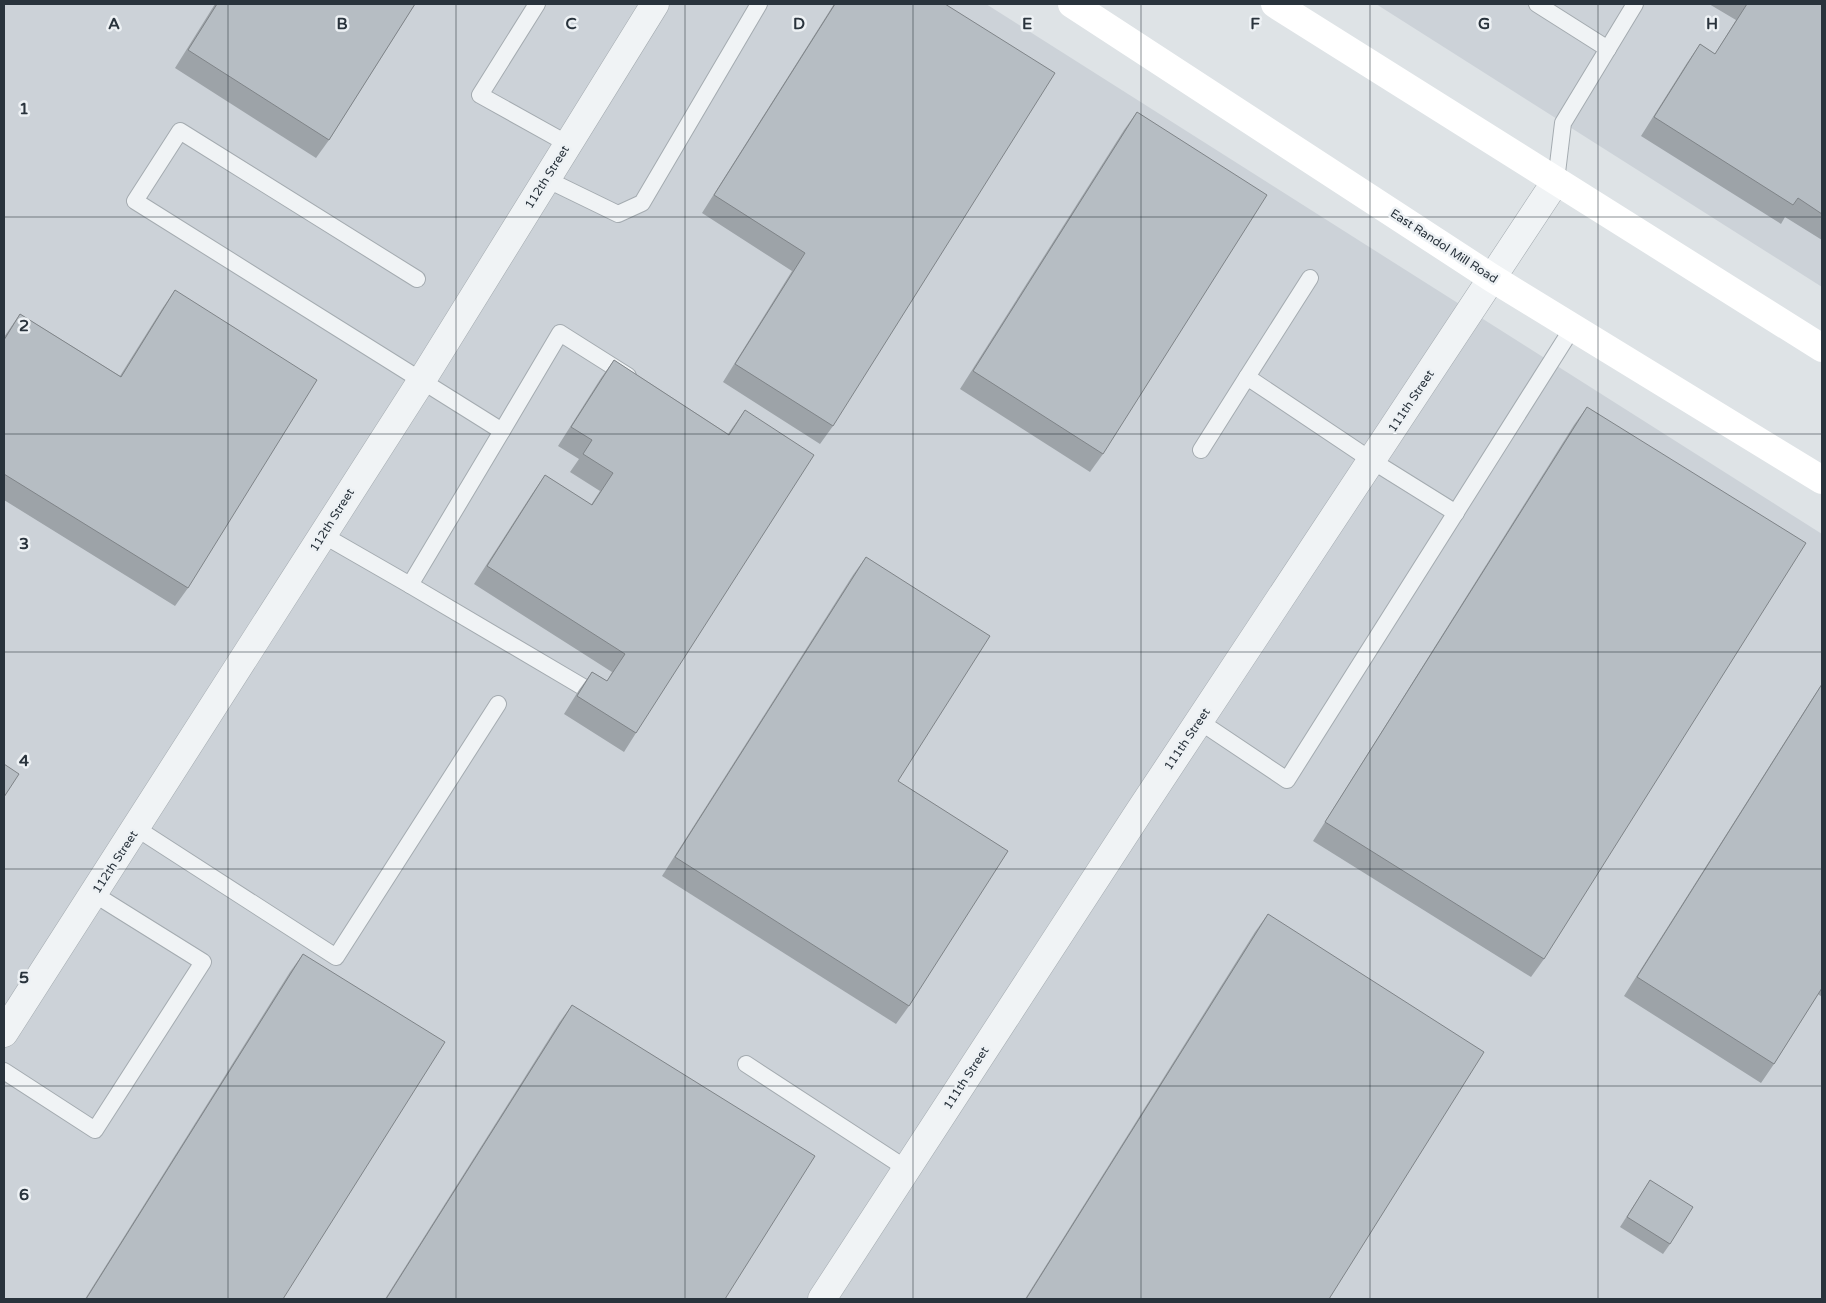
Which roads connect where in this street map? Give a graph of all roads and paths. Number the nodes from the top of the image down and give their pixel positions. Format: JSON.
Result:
{"nodes":[{"id":1,"x":537,"y":4,"type":"edge"},
{"id":2,"x":655,"y":4,"type":"edge"},
{"id":3,"x":759,"y":4,"type":"edge"},
{"id":4,"x":1072,"y":4,"type":"edge"},
{"id":5,"x":1275,"y":4,"type":"edge"},
{"id":6,"x":1537,"y":4,"type":"edge"},
{"id":7,"x":1636,"y":4,"type":"edge"},
{"id":8,"x":1608,"y":49,"type":"junction"},
{"id":9,"x":568,"y":144,"type":"junction"},
{"id":10,"x":546,"y":179,"type":"junction"},
{"id":11,"x":1556,"y":181,"type":"junction"},
{"id":12,"x":1310,"y":278,"type":"dead end"},
{"id":13,"x":1492,"y":278,"type":"junction"},
{"id":14,"x":417,"y":279,"type":"dead end"},
{"id":15,"x":1573,"y":327,"type":"junction"},
{"id":16,"x":1822,"y":348,"type":"edge"},
{"id":17,"x":1247,"y":377,"type":"junction"},
{"id":18,"x":422,"y":380,"type":"junction"},
{"id":19,"x":640,"y":384,"type":"edge"},
{"id":20,"x":502,"y":431,"type":"junction"},
{"id":21,"x":1201,"y":450,"type":"dead end"},
{"id":22,"x":1371,"y":460,"type":"junction"},
{"id":23,"x":1822,"y":480,"type":"edge"},
{"id":24,"x":1456,"y":513,"type":"junction"},
{"id":25,"x":323,"y":535,"type":"junction"},
{"id":26,"x":410,"y":585,"type":"junction"},
{"id":27,"x":583,"y":687,"type":"edge"},
{"id":28,"x":498,"y":704,"type":"dead end"},
{"id":29,"x":1199,"y":721,"type":"junction"},
{"id":30,"x":136,"y":828,"type":"junction"},
{"id":31,"x":94,"y":894,"type":"junction"},
{"id":32,"x":4,"y":1033,"type":"edge"},
{"id":33,"x":746,"y":1064,"type":"dead end"},
{"id":34,"x":4,"y":1071,"type":"edge"},
{"id":35,"x":907,"y":1169,"type":"junction"},
{"id":36,"x":822,"y":1299,"type":"edge"}],
"edges":[{"from":1,"to":9,"type":"lane"},
{"from":2,"to":9,"type":"street","name":"112th Street"},
{"from":3,"to":10,"type":"lane"},
{"from":4,"to":13,"type":"main road","name":"East Randol Mill Road"},
{"from":5,"to":11,"type":"main road"},
{"from":6,"to":8,"type":"lane"},
{"from":7,"to":8,"type":"lane"},
{"from":8,"to":11,"type":"lane"},
{"from":9,"to":10,"type":"street","name":"112th Street"},
{"from":10,"to":18,"type":"street","name":"112th Street"},
{"from":11,"to":13,"type":"street","name":"111th Street"},
{"from":11,"to":16,"type":"main road"},
{"from":12,"to":17,"type":"lane"},
{"from":13,"to":15,"type":"main road","name":"East Randol Mill Road"},
{"from":13,"to":22,"type":"street","name":"111th Street"},
{"from":14,"to":18,"type":"lane"},
{"from":15,"to":23,"type":"main road","name":"East Randol Mill Road"},
{"from":15,"to":24,"type":"lane"},
{"from":17,"to":21,"type":"lane"},
{"from":17,"to":22,"type":"lane"},
{"from":18,"to":20,"type":"lane"},
{"from":18,"to":25,"type":"street","name":"112th Street"},
{"from":19,"to":20,"type":"lane"},
{"from":20,"to":26,"type":"lane"},
{"from":22,"to":24,"type":"lane"},
{"from":22,"to":29,"type":"street","name":"111th Street"},
{"from":24,"to":29,"type":"lane"},
{"from":25,"to":26,"type":"lane"},
{"from":25,"to":30,"type":"street","name":"112th Street"},
{"from":26,"to":27,"type":"lane"},
{"from":28,"to":30,"type":"lane"},
{"from":29,"to":35,"type":"street","name":"111th Street"},
{"from":30,"to":31,"type":"street","name":"112th Street"},
{"from":31,"to":32,"type":"street","name":"112th Street"},
{"from":31,"to":34,"type":"lane"},
{"from":33,"to":35,"type":"lane"},
{"from":35,"to":36,"type":"street","name":"111th Street"}]}
